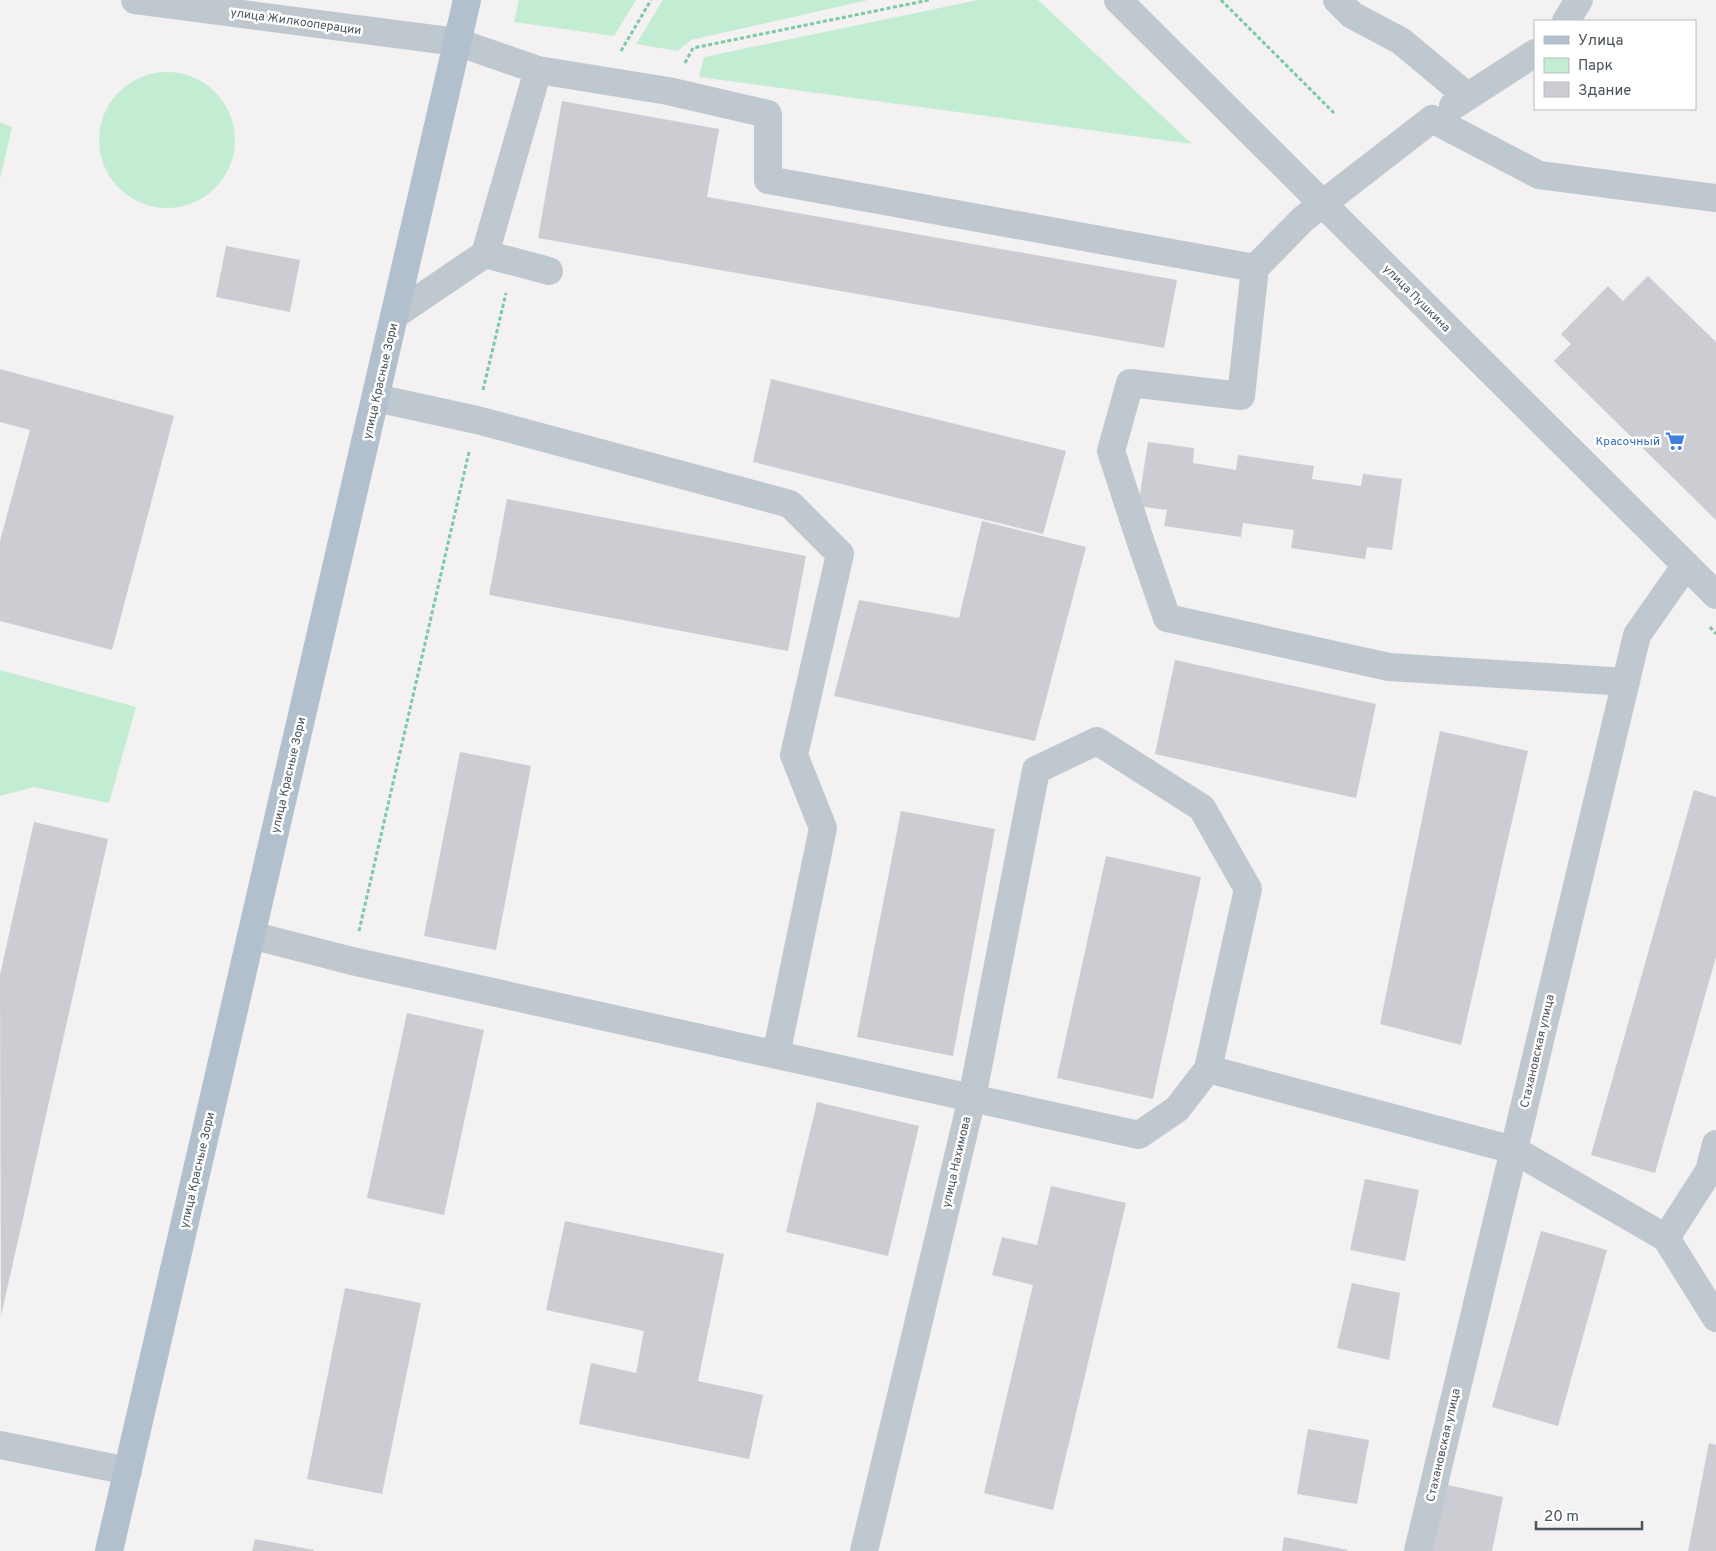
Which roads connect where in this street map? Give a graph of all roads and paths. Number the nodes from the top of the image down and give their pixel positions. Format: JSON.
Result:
{"nodes":[{"id":1,"x":135,"y":0,"type":"edge"},
{"id":2,"x":467,"y":0,"type":"edge"},
{"id":3,"x":652,"y":0,"type":"edge"},
{"id":4,"x":929,"y":0,"type":"edge"},
{"id":5,"x":1118,"y":0,"type":"edge"},
{"id":6,"x":1221,"y":0,"type":"edge"},
{"id":7,"x":1337,"y":0,"type":"edge"},
{"id":8,"x":1579,"y":0,"type":"edge"},
{"id":9,"x":1567,"y":20,"type":"edge"},
{"id":10,"x":457,"y":42,"type":"junction"},
{"id":11,"x":1534,"y":54,"type":"edge"},
{"id":12,"x":538,"y":70,"type":"junction"},
{"id":13,"x":602,"y":81,"type":"junction"},
{"id":14,"x":668,"y":91,"type":"junction"},
{"id":15,"x":1467,"y":96,"type":"junction"},
{"id":16,"x":1334,"y":113,"type":"dead end"},
{"id":17,"x":1432,"y":119,"type":"junction"},
{"id":18,"x":1716,"y":198,"type":"edge"},
{"id":19,"x":1322,"y":204,"type":"junction"},
{"id":20,"x":484,"y":254,"type":"junction"},
{"id":21,"x":513,"y":261,"type":"junction"},
{"id":22,"x":1255,"y":268,"type":"junction"},
{"id":23,"x":550,"y":271,"type":"dead end"},
{"id":24,"x":395,"y":315,"type":"junction"},
{"id":25,"x":376,"y":398,"type":"junction"},
{"id":26,"x":476,"y":420,"type":"junction"},
{"id":27,"x":1686,"y":565,"type":"junction"},
{"id":28,"x":1716,"y":595,"type":"edge"},
{"id":29,"x":1626,"y":682,"type":"junction"},
{"id":30,"x":251,"y":935,"type":"junction"},
{"id":31,"x":352,"y":961,"type":"junction"},
{"id":32,"x":776,"y":1055,"type":"junction"},
{"id":33,"x":1208,"y":1069,"type":"junction"},
{"id":34,"x":972,"y":1098,"type":"junction"},
{"id":35,"x":1716,"y":1144,"type":"edge"},
{"id":36,"x":1514,"y":1150,"type":"junction"},
{"id":37,"x":1666,"y":1238,"type":"junction"},
{"id":38,"x":1716,"y":1318,"type":"edge"},
{"id":39,"x":0,"y":1445,"type":"edge"},
{"id":40,"x":128,"y":1471,"type":"junction"},
{"id":41,"x":110,"y":1551,"type":"edge"},
{"id":42,"x":864,"y":1551,"type":"edge"},
{"id":43,"x":1418,"y":1551,"type":"edge"}],
"edges":[{"from":1,"to":10,"type":"street","name":"улица Жилкооперации"},
{"from":2,"to":10,"type":"main road","name":"улица Красные Зори"},
{"from":3,"to":13,"type":"path"},
{"from":4,"to":14,"type":"path"},
{"from":5,"to":19,"type":"street","name":"улица Пушкина"},
{"from":6,"to":16,"type":"path"},
{"from":7,"to":15,"type":"street"},
{"from":8,"to":9,"type":"street"},
{"from":10,"to":12,"type":"street","name":"улица Жилкооперации"},
{"from":10,"to":24,"type":"main road","name":"улица Красные Зори"},
{"from":11,"to":15,"type":"street"},
{"from":12,"to":13,"type":"street","name":"улица Жилкооперации"},
{"from":12,"to":20,"type":"street"},
{"from":13,"to":14,"type":"street","name":"улица Жилкооперации"},
{"from":14,"to":22,"type":"street","name":"улица Жилкооперации"},
{"from":15,"to":17,"type":"street"},
{"from":17,"to":18,"type":"street"},
{"from":17,"to":19,"type":"street"},
{"from":19,"to":22,"type":"street"},
{"from":19,"to":27,"type":"street","name":"улица Пушкина"},
{"from":20,"to":21,"type":"street"},
{"from":20,"to":24,"type":"street"},
{"from":21,"to":23,"type":"street"},
{"from":21,"to":26,"type":"path"},
{"from":22,"to":29,"type":"street"},
{"from":24,"to":25,"type":"main road","name":"улица Красные Зори"},
{"from":25,"to":26,"type":"street"},
{"from":25,"to":30,"type":"main road","name":"улица Красные Зори"},
{"from":26,"to":31,"type":"path"},
{"from":26,"to":32,"type":"street"},
{"from":27,"to":28,"type":"street","name":"улица Пушкина"},
{"from":27,"to":29,"type":"street","name":"Стахановская улица"},
{"from":29,"to":36,"type":"street","name":"Стахановская улица"},
{"from":30,"to":31,"type":"street"},
{"from":30,"to":40,"type":"main road","name":"улица Красные Зори"},
{"from":31,"to":32,"type":"street"},
{"from":32,"to":34,"type":"street"},
{"from":33,"to":34,"type":"street"},
{"from":33,"to":34,"type":"street","name":"улица Нахимова"},
{"from":33,"to":36,"type":"street"},
{"from":34,"to":42,"type":"street","name":"улица Нахимова"},
{"from":35,"to":37,"type":"street"},
{"from":36,"to":37,"type":"street"},
{"from":36,"to":43,"type":"street","name":"Стахановская улица"},
{"from":37,"to":38,"type":"street"},
{"from":39,"to":40,"type":"street"},
{"from":40,"to":41,"type":"main road","name":"улица Красные Зори"}]}
